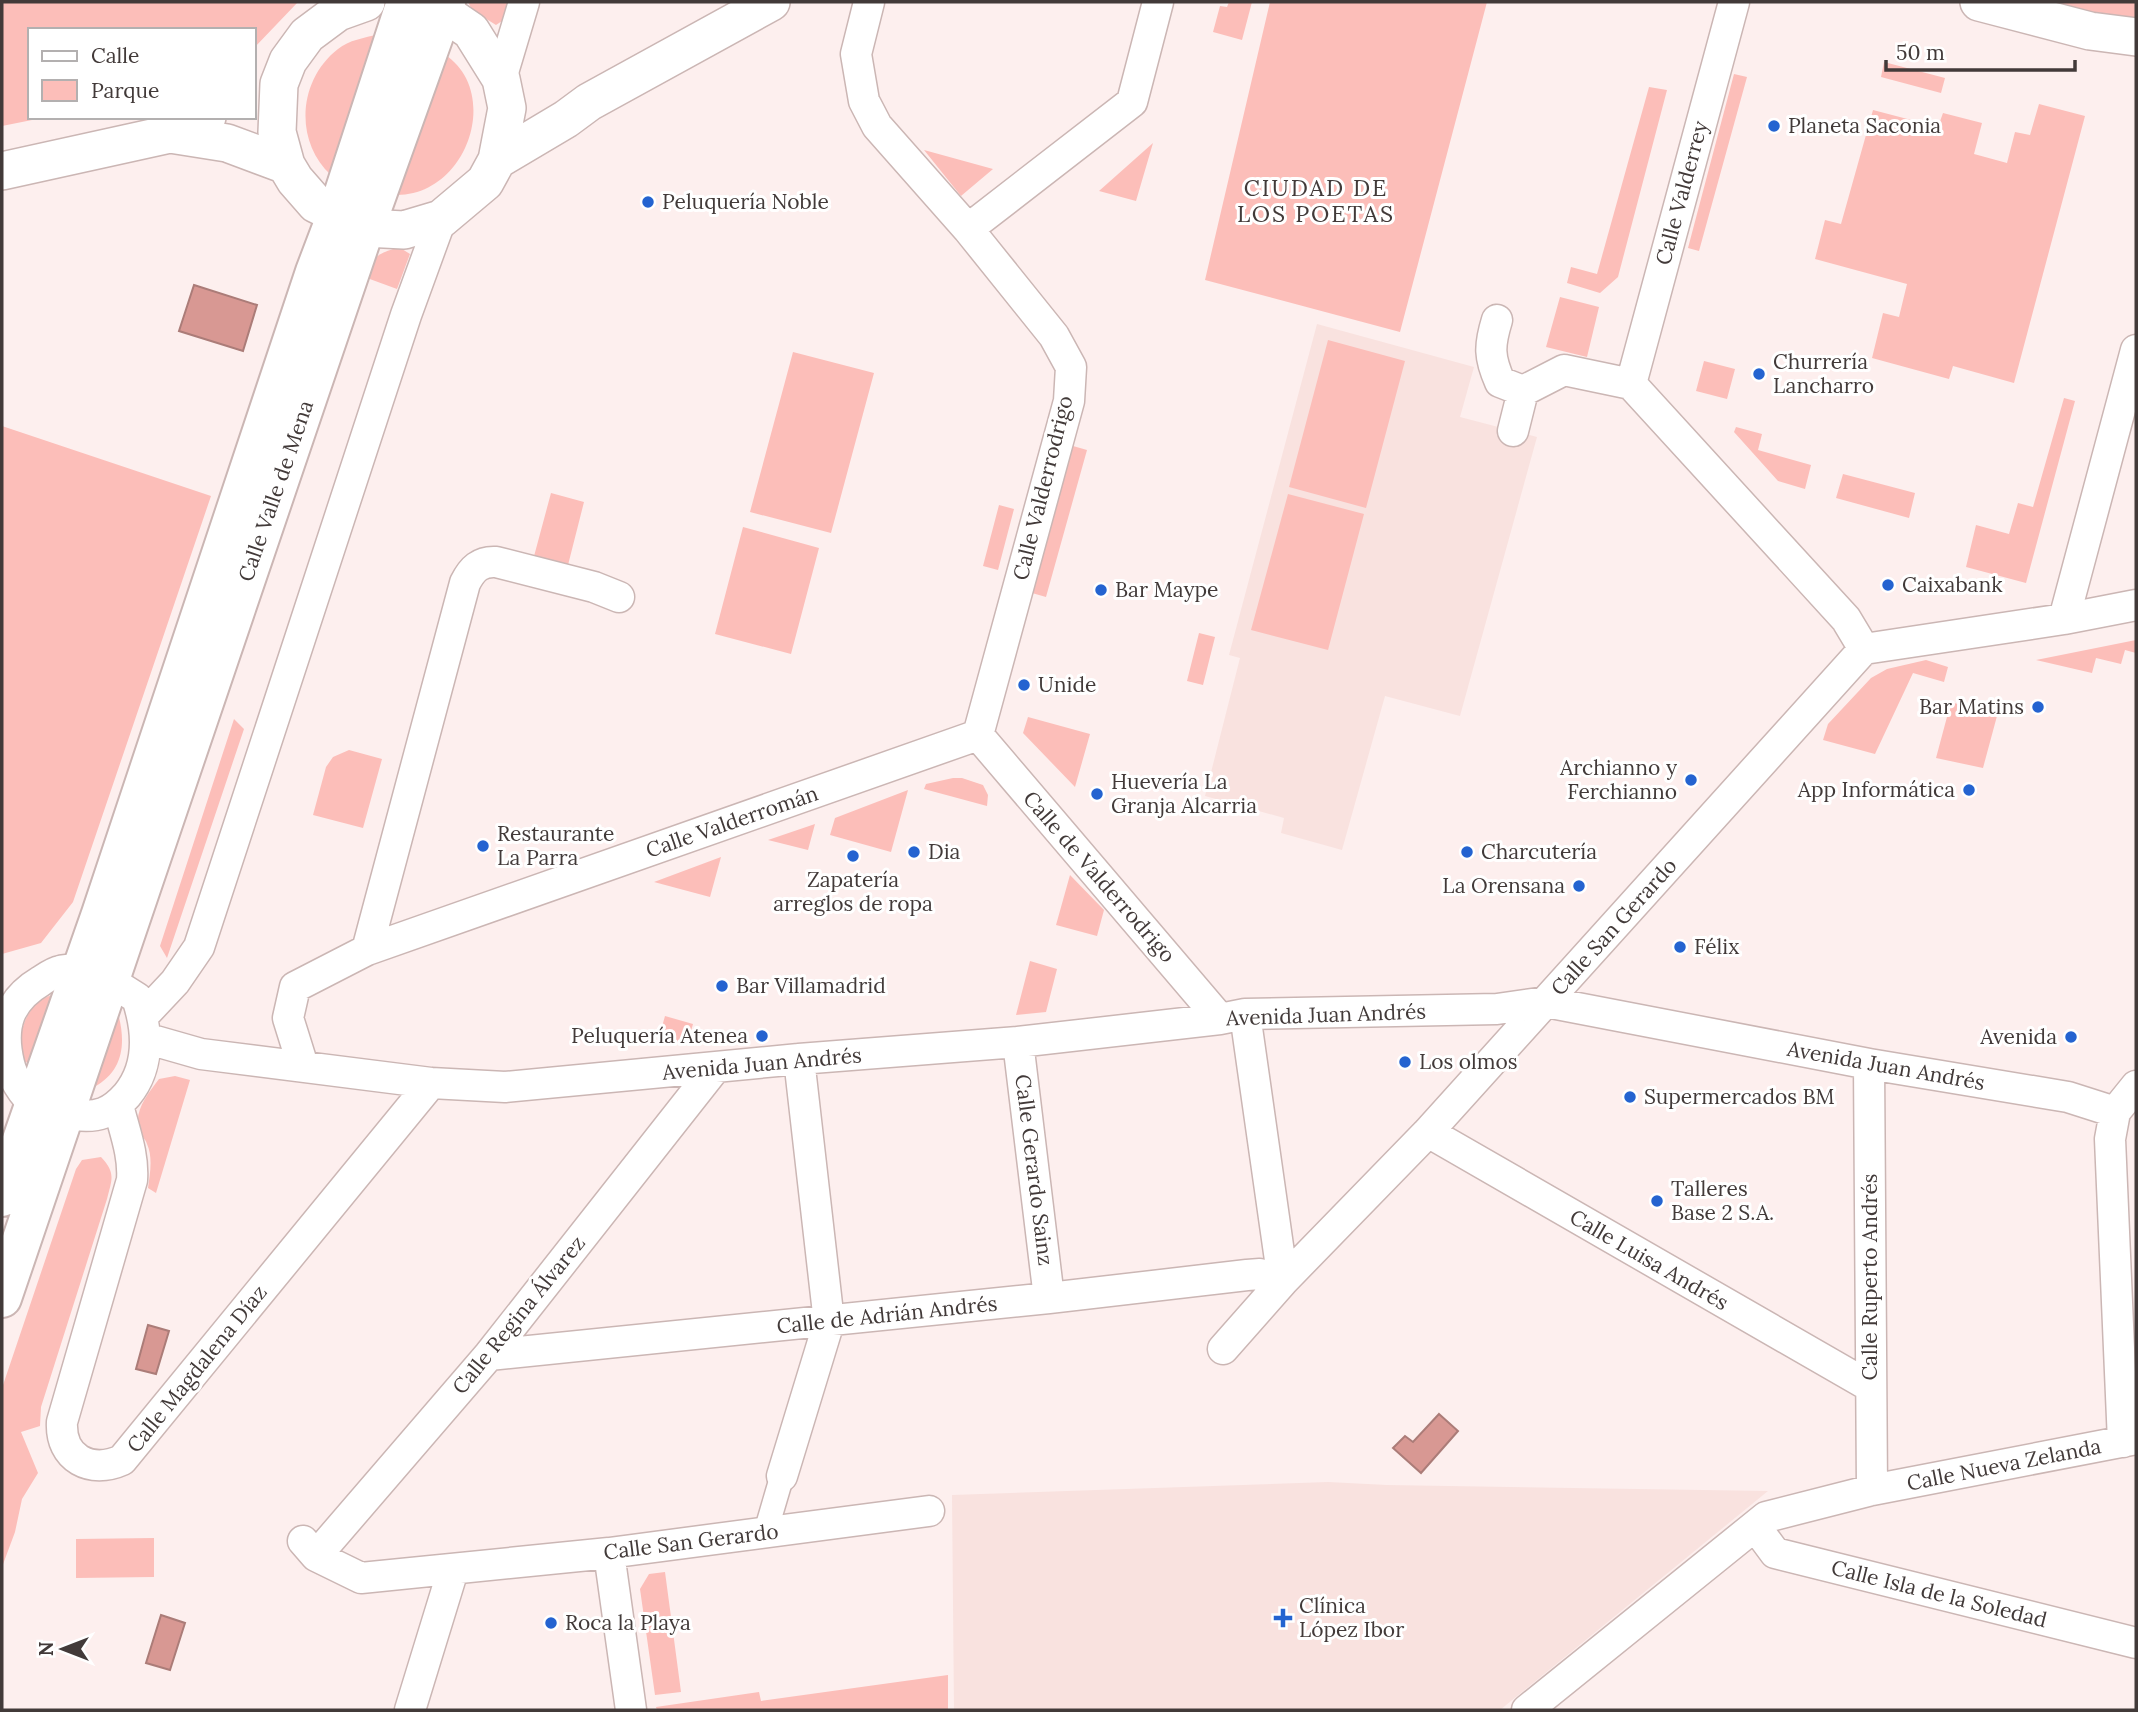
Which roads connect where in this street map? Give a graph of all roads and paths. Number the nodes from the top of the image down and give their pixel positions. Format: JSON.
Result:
{"nodes":[{"id":1,"x":406,"y":2,"type":"edge"},
{"id":2,"x":524,"y":2,"type":"edge"},
{"id":3,"x":771,"y":2,"type":"edge"},
{"id":4,"x":869,"y":2,"type":"edge"},
{"id":5,"x":1158,"y":2,"type":"edge"},
{"id":6,"x":1734,"y":2,"type":"edge"},
{"id":7,"x":1979,"y":2,"type":"edge"},
{"id":8,"x":350,"y":5,"type":"edge"},
{"id":9,"x":435,"y":5,"type":"edge"},
{"id":10,"x":2136,"y":37,"type":"edge"},
{"id":11,"x":501,"y":79,"type":"junction"},
{"id":12,"x":266,"y":90,"type":"edge"},
{"id":13,"x":589,"y":102,"type":"junction"},
{"id":14,"x":203,"y":119,"type":"edge"},
{"id":15,"x":170,"y":134,"type":"junction"},
{"id":16,"x":497,"y":160,"type":"junction"},
{"id":17,"x":286,"y":164,"type":"junction"},
{"id":18,"x":2,"y":171,"type":"edge"},
{"id":19,"x":441,"y":219,"type":"junction"},
{"id":20,"x":351,"y":221,"type":"junction"},
{"id":21,"x":968,"y":229,"type":"junction"},
{"id":22,"x":1494,"y":330,"type":"dead end"},
{"id":23,"x":2136,"y":349,"type":"edge"},
{"id":24,"x":1631,"y":384,"type":"junction"},
{"id":25,"x":1523,"y":391,"type":"junction"},
{"id":26,"x":1513,"y":431,"type":"dead end"},
{"id":27,"x":619,"y":597,"type":"dead end"},
{"id":28,"x":2136,"y":605,"type":"edge"},
{"id":29,"x":2064,"y":619,"type":"junction"},
{"id":30,"x":1872,"y":649,"type":"junction"},
{"id":31,"x":978,"y":735,"type":"junction"},
{"id":32,"x":367,"y":950,"type":"junction"},
{"id":33,"x":96,"y":975,"type":"junction"},
{"id":34,"x":15,"y":987,"type":"edge"},
{"id":35,"x":1546,"y":1002,"type":"junction"},
{"id":36,"x":1233,"y":1016,"type":"junction"},
{"id":37,"x":3,"y":1023,"type":"edge"},
{"id":38,"x":144,"y":1038,"type":"junction"},
{"id":39,"x":1018,"y":1042,"type":"junction"},
{"id":40,"x":799,"y":1059,"type":"junction"},
{"id":41,"x":1869,"y":1064,"type":"junction"},
{"id":42,"x":303,"y":1066,"type":"junction"},
{"id":43,"x":716,"y":1069,"type":"junction"},
{"id":44,"x":431,"y":1083,"type":"junction"},
{"id":45,"x":2136,"y":1086,"type":"edge"},
{"id":46,"x":118,"y":1105,"type":"junction"},
{"id":47,"x":49,"y":1108,"type":"junction"},
{"id":48,"x":2115,"y":1112,"type":"junction"},
{"id":49,"x":1428,"y":1132,"type":"junction"},
{"id":50,"x":2125,"y":1182,"type":"edge"},
{"id":51,"x":2,"y":1197,"type":"edge"},
{"id":52,"x":1283,"y":1281,"type":"junction"},
{"id":53,"x":2,"y":1297,"type":"edge"},
{"id":54,"x":1049,"y":1298,"type":"junction"},
{"id":55,"x":829,"y":1322,"type":"junction"},
{"id":56,"x":1223,"y":1349,"type":"dead end"},
{"id":57,"x":489,"y":1355,"type":"junction"},
{"id":58,"x":1871,"y":1387,"type":"junction"},
{"id":59,"x":2130,"y":1440,"type":"edge"},
{"id":60,"x":782,"y":1476,"type":"joint"},
{"id":61,"x":1872,"y":1490,"type":"junction"},
{"id":62,"x":929,"y":1511,"type":"dead end"},
{"id":63,"x":1755,"y":1525,"type":"junction"},
{"id":64,"x":765,"y":1534,"type":"junction"},
{"id":65,"x":309,"y":1549,"type":"joint"},
{"id":66,"x":609,"y":1553,"type":"junction"},
{"id":67,"x":453,"y":1570,"type":"junction"},
{"id":68,"x":2136,"y":1643,"type":"edge"},
{"id":69,"x":411,"y":1710,"type":"edge"},
{"id":70,"x":631,"y":1710,"type":"edge"},
{"id":71,"x":1527,"y":1710,"type":"edge"}],
"edges":[{"from":1,"to":20,"type":"main road","name":"Calle Valle de Mena"},
{"from":2,"to":11,"type":"street"},
{"from":3,"to":13,"type":"street"},
{"from":4,"to":21,"type":"street","name":"Calle Valderrodrigo"},
{"from":5,"to":21,"type":"street"},
{"from":6,"to":24,"type":"street","name":"Calle Valderrey"},
{"from":7,"to":10,"type":"street"},
{"from":8,"to":12,"type":"street"},
{"from":9,"to":11,"type":"street"},
{"from":9,"to":20,"type":"main road","name":"Calle Valle de Mena"},
{"from":11,"to":13,"type":"street"},
{"from":11,"to":16,"type":"street"},
{"from":12,"to":17,"type":"street"},
{"from":13,"to":16,"type":"street"},
{"from":14,"to":15,"type":"street"},
{"from":15,"to":17,"type":"street"},
{"from":15,"to":18,"type":"street"},
{"from":16,"to":19,"type":"street"},
{"from":17,"to":20,"type":"street"},
{"from":19,"to":20,"type":"street"},
{"from":19,"to":38,"type":"street"},
{"from":20,"to":33,"type":"main road","name":"Calle Valle de Mena"},
{"from":21,"to":31,"type":"street","name":"Calle Valderrodrigo"},
{"from":22,"to":25,"type":"street"},
{"from":23,"to":29,"type":"street"},
{"from":24,"to":25,"type":"street"},
{"from":24,"to":30,"type":"street"},
{"from":25,"to":26,"type":"street"},
{"from":27,"to":32,"type":"street"},
{"from":28,"to":29,"type":"street"},
{"from":29,"to":30,"type":"street"},
{"from":30,"to":35,"type":"street","name":"Calle San Gerardo"},
{"from":31,"to":32,"type":"street","name":"Calle Valderromán"},
{"from":31,"to":36,"type":"street","name":"Calle de Valderrodrigo"},
{"from":32,"to":42,"type":"street","name":"Calle Valderromán"},
{"from":33,"to":34,"type":"street"},
{"from":33,"to":38,"type":"street"},
{"from":33,"to":47,"type":"main road","name":"Calle Valle de Mena"},
{"from":34,"to":37,"type":"street"},
{"from":35,"to":36,"type":"street","name":"Avenida Juan Andrés"},
{"from":35,"to":41,"type":"street","name":"Avenida Juan Andrés"},
{"from":35,"to":49,"type":"street","name":"Calle San Gerardo"},
{"from":36,"to":39,"type":"street","name":"Avenida Juan Andrés"},
{"from":36,"to":52,"type":"street"},
{"from":37,"to":47,"type":"street"},
{"from":38,"to":42,"type":"street","name":"Avenida Juan Andrés"},
{"from":38,"to":46,"type":"street"},
{"from":39,"to":40,"type":"street","name":"Avenida Juan Andrés"},
{"from":39,"to":54,"type":"street","name":"Calle Gerardo Sainz"},
{"from":40,"to":43,"type":"street","name":"Avenida Juan Andrés"},
{"from":40,"to":55,"type":"street"},
{"from":41,"to":48,"type":"street","name":"Avenida Juan Andrés"},
{"from":41,"to":58,"type":"street","name":"Calle Ruperto Andrés"},
{"from":42,"to":44,"type":"street","name":"Avenida Juan Andrés"},
{"from":43,"to":44,"type":"street","name":"Avenida Juan Andrés"},
{"from":43,"to":57,"type":"street","name":"Calle Regina Álvarez"},
{"from":44,"to":46,"type":"street","name":"Calle Magdalena Díaz"},
{"from":45,"to":48,"type":"street"},
{"from":46,"to":47,"type":"street"},
{"from":47,"to":51,"type":"main road","name":"Calle Valle de Mena"},
{"from":47,"to":53,"type":"main road","name":"Calle Valle de Mena"},
{"from":48,"to":50,"type":"street"},
{"from":49,"to":52,"type":"street","name":"Calle San Gerardo"},
{"from":49,"to":58,"type":"street","name":"Calle Luisa Andrés"},
{"from":50,"to":59,"type":"street"},
{"from":52,"to":54,"type":"street","name":"Calle de Adrián Andrés"},
{"from":52,"to":56,"type":"street","name":"Calle San Gerardo"},
{"from":54,"to":55,"type":"street","name":"Calle de Adrián Andrés"},
{"from":55,"to":57,"type":"street","name":"Calle de Adrián Andrés"},
{"from":55,"to":60,"type":"street"},
{"from":57,"to":65,"type":"street","name":"Calle Regina Álvarez"},
{"from":58,"to":61,"type":"street","name":"Calle Ruperto Andrés"},
{"from":59,"to":61,"type":"street","name":"Calle Nueva Zelanda"},
{"from":60,"to":64,"type":"street"},
{"from":61,"to":63,"type":"street","name":"Calle Nueva Zelanda"},
{"from":62,"to":64,"type":"street","name":"Calle San Gerardo"},
{"from":63,"to":68,"type":"street","name":"Calle Isla de la Soledad"},
{"from":63,"to":71,"type":"street","name":"Calle Nueva Zelanda"},
{"from":64,"to":66,"type":"street","name":"Calle San Gerardo"},
{"from":65,"to":67,"type":"street","name":"Calle San Gerardo"},
{"from":66,"to":67,"type":"street","name":"Calle San Gerardo"},
{"from":66,"to":70,"type":"street"},
{"from":67,"to":69,"type":"street"}]}
